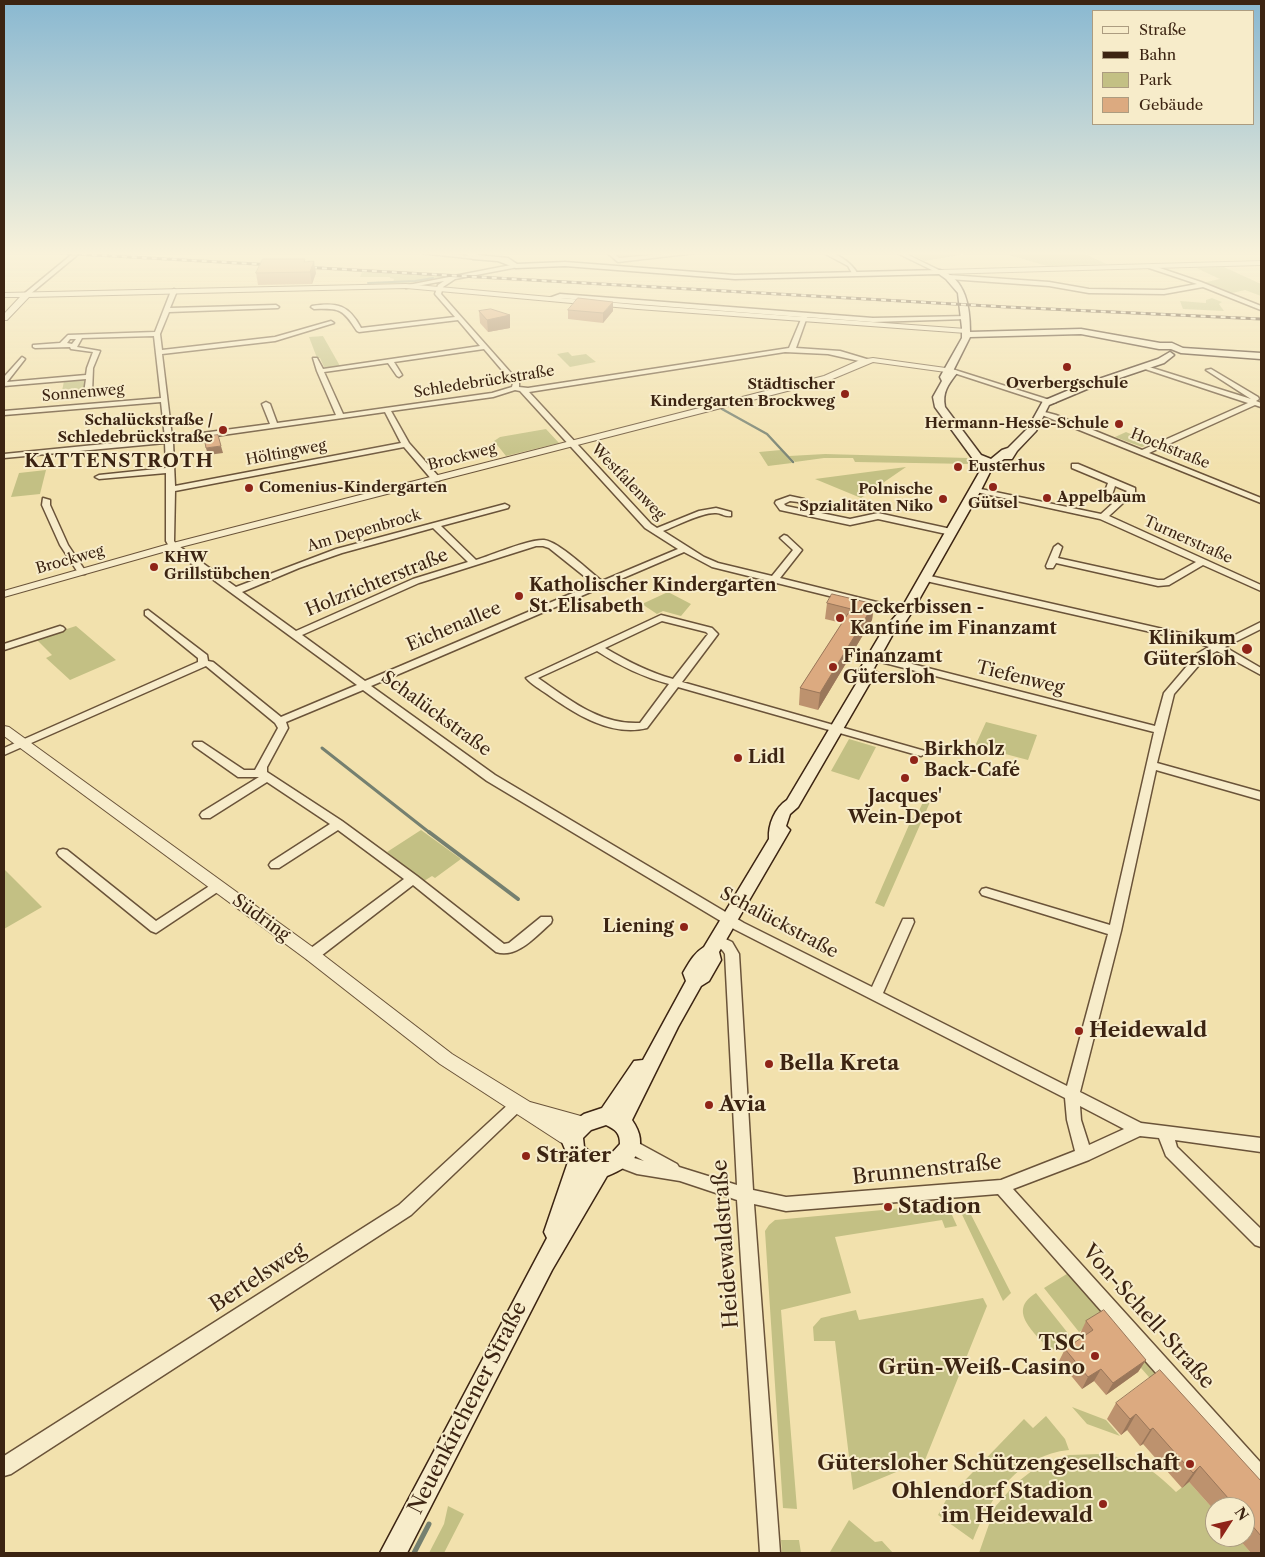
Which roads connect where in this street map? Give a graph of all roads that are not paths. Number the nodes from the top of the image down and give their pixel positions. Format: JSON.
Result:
{"nodes":[{"id":1,"x":161,"y":324,"type":"edge"},
{"id":2,"x":329,"y":324,"type":"edge"},
{"id":3,"x":356,"y":324,"type":"edge"},
{"id":4,"x":408,"y":324,"type":"edge"},
{"id":5,"x":465,"y":324,"type":"edge"},
{"id":6,"x":802,"y":324,"type":"edge"},
{"id":7,"x":884,"y":324,"type":"edge"},
{"id":8,"x":966,"y":324,"type":"edge"},
{"id":9,"x":966,"y":333,"type":"junction"},
{"id":10,"x":157,"y":334,"type":"junction"},
{"id":11,"x":80,"y":337,"type":"junction"},
{"id":12,"x":62,"y":345,"type":"junction"},
{"id":13,"x":74,"y":345,"type":"junction"},
{"id":14,"x":35,"y":346,"type":"dead end"},
{"id":15,"x":486,"y":347,"type":"junction"},
{"id":16,"x":792,"y":349,"type":"junction"},
{"id":17,"x":1162,"y":351,"type":"junction"},
{"id":18,"x":1181,"y":351,"type":"junction"},
{"id":19,"x":159,"y":352,"type":"junction"},
{"id":20,"x":1261,"y":356,"type":"edge"},
{"id":21,"x":22,"y":359,"type":"dead end"},
{"id":22,"x":315,"y":359,"type":"dead end"},
{"id":23,"x":390,"y":361,"type":"junction"},
{"id":24,"x":868,"y":361,"type":"junction"},
{"id":25,"x":1146,"y":366,"type":"junction"},
{"id":26,"x":320,"y":370,"type":"junction"},
{"id":27,"x":1209,"y":370,"type":"dead end"},
{"id":28,"x":950,"y":371,"type":"junction"},
{"id":29,"x":399,"y":375,"type":"dead end"},
{"id":30,"x":88,"y":377,"type":"junction"},
{"id":31,"x":4,"y":382,"type":"edge"},
{"id":32,"x":519,"y":389,"type":"junction"},
{"id":33,"x":88,"y":393,"type":"dead end"},
{"id":34,"x":164,"y":400,"type":"junction"},
{"id":35,"x":1052,"y":402,"type":"junction"},
{"id":36,"x":266,"y":404,"type":"dead end"},
{"id":37,"x":1258,"y":404,"type":"edge"},
{"id":38,"x":387,"y":410,"type":"junction"},
{"id":39,"x":4,"y":413,"type":"edge"},
{"id":40,"x":1041,"y":413,"type":"junction"},
{"id":41,"x":341,"y":417,"type":"junction"},
{"id":42,"x":274,"y":426,"type":"junction"},
{"id":43,"x":169,"y":440,"type":"junction"},
{"id":44,"x":406,"y":444,"type":"junction"},
{"id":45,"x":572,"y":444,"type":"junction"},
{"id":46,"x":1143,"y":453,"type":"junction"},
{"id":47,"x":4,"y":456,"type":"edge"},
{"id":48,"x":994,"y":465,"type":"junction"},
{"id":49,"x":1074,"y":466,"type":"dead end"},
{"id":50,"x":170,"y":470,"type":"junction"},
{"id":51,"x":99,"y":477,"type":"dead end"},
{"id":52,"x":436,"y":479,"type":"junction"},
{"id":53,"x":1112,"y":482,"type":"junction"},
{"id":54,"x":171,"y":489,"type":"junction"},
{"id":55,"x":976,"y":490,"type":"junction"},
{"id":56,"x":46,"y":500,"type":"dead end"},
{"id":57,"x":1261,"y":501,"type":"edge"},
{"id":58,"x":1118,"y":503,"type":"junction"},
{"id":59,"x":505,"y":506,"type":"dead end"},
{"id":60,"x":728,"y":514,"type":"dead end"},
{"id":61,"x":819,"y":516,"type":"dead end"},
{"id":62,"x":1103,"y":517,"type":"junction"},
{"id":63,"x":435,"y":525,"type":"junction"},
{"id":64,"x":656,"y":531,"type":"junction"},
{"id":65,"x":951,"y":532,"type":"junction"},
{"id":66,"x":784,"y":538,"type":"dead end"},
{"id":67,"x":173,"y":546,"type":"junction"},
{"id":68,"x":1058,"y":547,"type":"dead end"},
{"id":69,"x":685,"y":549,"type":"junction"},
{"id":70,"x":473,"y":562,"type":"junction"},
{"id":71,"x":1203,"y":562,"type":"junction"},
{"id":72,"x":82,"y":572,"type":"junction"},
{"id":73,"x":926,"y":578,"type":"junction"},
{"id":74,"x":775,"y":579,"type":"junction"},
{"id":75,"x":600,"y":584,"type":"junction"},
{"id":76,"x":1261,"y":588,"type":"edge"},
{"id":77,"x":235,"y":591,"type":"junction"},
{"id":78,"x":4,"y":594,"type":"edge"},
{"id":79,"x":906,"y":612,"type":"junction"},
{"id":80,"x":148,"y":613,"type":"dead end"},
{"id":81,"x":1261,"y":625,"type":"edge"},
{"id":82,"x":60,"y":629,"type":"dead end"},
{"id":83,"x":294,"y":634,"type":"junction"},
{"id":84,"x":4,"y":647,"type":"edge"},
{"id":85,"x":1217,"y":647,"type":"junction"},
{"id":86,"x":598,"y":648,"type":"junction"},
{"id":87,"x":877,"y":658,"type":"junction"},
{"id":88,"x":203,"y":663,"type":"junction"},
{"id":89,"x":1261,"y":672,"type":"edge"},
{"id":90,"x":676,"y":683,"type":"junction"},
{"id":91,"x":365,"y":685,"type":"junction"},
{"id":92,"x":280,"y":721,"type":"junction"},
{"id":93,"x":836,"y":729,"type":"junction"},
{"id":94,"x":4,"y":730,"type":"edge"},
{"id":95,"x":1159,"y":730,"type":"junction"},
{"id":96,"x":22,"y":744,"type":"junction"},
{"id":97,"x":198,"y":744,"type":"dead end"},
{"id":98,"x":4,"y":752,"type":"edge"},
{"id":99,"x":921,"y":754,"type":"dead end"},
{"id":100,"x":1151,"y":765,"type":"junction"},
{"id":101,"x":264,"y":775,"type":"junction"},
{"id":102,"x":1261,"y":796,"type":"edge"},
{"id":103,"x":206,"y":815,"type":"dead end"},
{"id":104,"x":338,"y":824,"type":"junction"},
{"id":105,"x":63,"y":853,"type":"dead end"},
{"id":106,"x":276,"y":865,"type":"dead end"},
{"id":107,"x":413,"y":879,"type":"junction"},
{"id":108,"x":218,"y":886,"type":"junction"},
{"id":109,"x":986,"y":892,"type":"dead end"},
{"id":110,"x":729,"y":919,"type":"junction"},
{"id":111,"x":546,"y":920,"type":"dead end"},
{"id":112,"x":908,"y":922,"type":"dead end"},
{"id":113,"x":1115,"y":931,"type":"junction"},
{"id":114,"x":713,"y":946,"type":"junction"},
{"id":115,"x":312,"y":956,"type":"junction"},
{"id":116,"x":875,"y":995,"type":"junction"},
{"id":117,"x":1072,"y":1095,"type":"junction"},
{"id":118,"x":518,"y":1104,"type":"junction"},
{"id":119,"x":614,"y":1119,"type":"junction"},
{"id":120,"x":1139,"y":1129,"type":"junction"},
{"id":121,"x":1165,"y":1132,"type":"junction"},
{"id":122,"x":579,"y":1141,"type":"junction"},
{"id":123,"x":1261,"y":1145,"type":"edge"},
{"id":124,"x":1084,"y":1155,"type":"junction"},
{"id":125,"x":618,"y":1158,"type":"junction"},
{"id":126,"x":1001,"y":1187,"type":"junction"},
{"id":127,"x":745,"y":1195,"type":"junction"},
{"id":128,"x":1261,"y":1240,"type":"edge"},
{"id":129,"x":544,"y":1264,"type":"junction"},
{"id":130,"x":4,"y":1466,"type":"edge"},
{"id":131,"x":1261,"y":1477,"type":"edge"},
{"id":132,"x":393,"y":1553,"type":"edge"},
{"id":133,"x":770,"y":1553,"type":"edge"}],
"edges":[{"from":1,"to":10,"type":"street"},
{"from":2,"to":19,"type":"street"},
{"from":3,"to":4,"type":"street"},
{"from":5,"to":15,"type":"street","name":"Westfalenweg"},
{"from":6,"to":16,"type":"street"},
{"from":7,"to":9,"type":"street"},
{"from":8,"to":9,"type":"main road"},
{"from":9,"to":17,"type":"main road"},
{"from":9,"to":28,"type":"main road"},
{"from":10,"to":11,"type":"street"},
{"from":10,"to":19,"type":"street"},
{"from":11,"to":12,"type":"street"},
{"from":11,"to":13,"type":"street"},
{"from":12,"to":13,"type":"street"},
{"from":12,"to":14,"type":"street"},
{"from":13,"to":30,"type":"street"},
{"from":15,"to":23,"type":"street"},
{"from":15,"to":32,"type":"street","name":"Westfalenweg"},
{"from":16,"to":24,"type":"street","name":"Schledebrückstraße"},
{"from":16,"to":32,"type":"street","name":"Schledebrückstraße"},
{"from":17,"to":18,"type":"main road"},
{"from":17,"to":18,"type":"main road"},
{"from":17,"to":25,"type":"main road"},
{"from":18,"to":20,"type":"main road"},
{"from":19,"to":34,"type":"street"},
{"from":21,"to":31,"type":"street"},
{"from":22,"to":26,"type":"street"},
{"from":23,"to":26,"type":"street"},
{"from":23,"to":29,"type":"street"},
{"from":24,"to":28,"type":"street","name":"Schledebrückstraße"},
{"from":24,"to":45,"type":"street","name":"Brockweg"},
{"from":25,"to":35,"type":"main road"},
{"from":25,"to":37,"type":"street"},
{"from":26,"to":41,"type":"street"},
{"from":27,"to":37,"type":"street"},
{"from":28,"to":35,"type":"street","name":"Schledebrückstraße"},
{"from":28,"to":48,"type":"main road"},
{"from":30,"to":31,"type":"street"},
{"from":30,"to":33,"type":"street"},
{"from":32,"to":38,"type":"street","name":"Schledebrückstraße"},
{"from":32,"to":45,"type":"street","name":"Westfalenweg"},
{"from":34,"to":39,"type":"street","name":"Sonnenweg"},
{"from":34,"to":43,"type":"street"},
{"from":35,"to":40,"type":"main road"},
{"from":36,"to":42,"type":"street"},
{"from":37,"to":46,"type":"street"},
{"from":38,"to":41,"type":"street","name":"Schledebrückstraße"},
{"from":38,"to":44,"type":"street"},
{"from":40,"to":46,"type":"street","name":"Hochstraße"},
{"from":40,"to":48,"type":"main road"},
{"from":41,"to":42,"type":"street","name":"Schledebrückstraße"},
{"from":42,"to":43,"type":"street","name":"Schledebrückstraße"},
{"from":43,"to":47,"type":"street","name":"Schledebrückstraße"},
{"from":43,"to":50,"type":"street"},
{"from":44,"to":52,"type":"street"},
{"from":44,"to":54,"type":"street","name":"Höltingweg"},
{"from":45,"to":52,"type":"street","name":"Brockweg"},
{"from":45,"to":64,"type":"street","name":"Westfalenweg"},
{"from":46,"to":57,"type":"street","name":"Hochstraße"},
{"from":48,"to":55,"type":"main road"},
{"from":49,"to":53,"type":"street"},
{"from":50,"to":51,"type":"street"},
{"from":50,"to":54,"type":"street"},
{"from":52,"to":67,"type":"street","name":"Brockweg"},
{"from":53,"to":58,"type":"street"},
{"from":53,"to":58,"type":"street"},
{"from":54,"to":67,"type":"street"},
{"from":55,"to":62,"type":"street","name":"Turnerstraße"},
{"from":55,"to":65,"type":"main road"},
{"from":56,"to":72,"type":"street"},
{"from":58,"to":62,"type":"street"},
{"from":59,"to":63,"type":"street","name":"Am Depenbrock"},
{"from":60,"to":64,"type":"street"},
{"from":61,"to":65,"type":"street"},
{"from":62,"to":71,"type":"street","name":"Turnerstraße"},
{"from":63,"to":70,"type":"street","name":"Holzrichterstraße"},
{"from":63,"to":77,"type":"street","name":"Am Depenbrock"},
{"from":64,"to":69,"type":"street","name":"Westfalenweg"},
{"from":65,"to":73,"type":"main road"},
{"from":66,"to":74,"type":"street"},
{"from":67,"to":72,"type":"street","name":"Brockweg"},
{"from":67,"to":77,"type":"street","name":"Schalückstraße"},
{"from":68,"to":71,"type":"street"},
{"from":69,"to":74,"type":"street","name":"Westfalenweg"},
{"from":69,"to":75,"type":"street","name":"Eichenallee"},
{"from":70,"to":75,"type":"street","name":"Holzrichterstraße"},
{"from":70,"to":83,"type":"street","name":"Holzrichterstraße"},
{"from":71,"to":76,"type":"street","name":"Turnerstraße"},
{"from":72,"to":78,"type":"street","name":"Brockweg"},
{"from":73,"to":79,"type":"main road"},
{"from":73,"to":85,"type":"street"},
{"from":74,"to":79,"type":"street","name":"Westfalenweg"},
{"from":75,"to":91,"type":"street","name":"Eichenallee"},
{"from":77,"to":83,"type":"street","name":"Schalückstraße"},
{"from":79,"to":87,"type":"main road"},
{"from":80,"to":88,"type":"street"},
{"from":81,"to":85,"type":"street"},
{"from":82,"to":84,"type":"street"},
{"from":83,"to":91,"type":"street","name":"Schalückstraße"},
{"from":85,"to":89,"type":"street"},
{"from":85,"to":95,"type":"street"},
{"from":86,"to":90,"type":"street"},
{"from":86,"to":90,"type":"street"},
{"from":86,"to":90,"type":"street"},
{"from":87,"to":93,"type":"main road"},
{"from":87,"to":95,"type":"street","name":"Tiefenweg"},
{"from":88,"to":92,"type":"street"},
{"from":88,"to":96,"type":"street"},
{"from":90,"to":93,"type":"street"},
{"from":91,"to":92,"type":"street","name":"Eichenallee"},
{"from":91,"to":110,"type":"street","name":"Schalückstraße"},
{"from":92,"to":101,"type":"street"},
{"from":93,"to":99,"type":"street"},
{"from":93,"to":110,"type":"main road"},
{"from":94,"to":96,"type":"street","name":"Südring"},
{"from":95,"to":100,"type":"street"},
{"from":96,"to":98,"type":"street"},
{"from":96,"to":108,"type":"street","name":"Südring"},
{"from":97,"to":101,"type":"street"},
{"from":100,"to":102,"type":"street"},
{"from":100,"to":113,"type":"street"},
{"from":101,"to":103,"type":"street"},
{"from":101,"to":104,"type":"street"},
{"from":104,"to":106,"type":"street"},
{"from":104,"to":107,"type":"street"},
{"from":105,"to":108,"type":"street"},
{"from":107,"to":111,"type":"street"},
{"from":107,"to":115,"type":"street"},
{"from":108,"to":115,"type":"street","name":"Südring"},
{"from":109,"to":113,"type":"street"},
{"from":110,"to":114,"type":"main road"},
{"from":110,"to":116,"type":"street","name":"Schalückstraße"},
{"from":112,"to":116,"type":"street"},
{"from":113,"to":117,"type":"street"},
{"from":114,"to":119,"type":"main road"},
{"from":114,"to":127,"type":"street","name":"Heidewaldstraße"},
{"from":115,"to":118,"type":"street","name":"Südring"},
{"from":116,"to":117,"type":"street","name":"Schalückstraße"},
{"from":117,"to":120,"type":"street","name":"Schalückstraße"},
{"from":117,"to":124,"type":"street"},
{"from":118,"to":122,"type":"street","name":"Südring"},
{"from":118,"to":130,"type":"street","name":"Bertelsweg"},
{"from":119,"to":122,"type":"main road"},
{"from":119,"to":125,"type":"main road"},
{"from":120,"to":121,"type":"street"},
{"from":120,"to":124,"type":"street","name":"Brunnenstraße"},
{"from":121,"to":123,"type":"street"},
{"from":121,"to":128,"type":"street"},
{"from":122,"to":125,"type":"main road"},
{"from":122,"to":129,"type":"main road","name":"Neuenkirchener Straße"},
{"from":124,"to":126,"type":"street","name":"Brunnenstraße"},
{"from":125,"to":127,"type":"street","name":"Brunnenstraße"},
{"from":125,"to":129,"type":"main road","name":"Neuenkirchener Straße"},
{"from":126,"to":127,"type":"street","name":"Brunnenstraße"},
{"from":126,"to":131,"type":"street","name":"Von-Schell-Straße"},
{"from":127,"to":133,"type":"street","name":"Heidewaldstraße"},
{"from":129,"to":132,"type":"main road","name":"Neuenkirchener Straße"}]}
